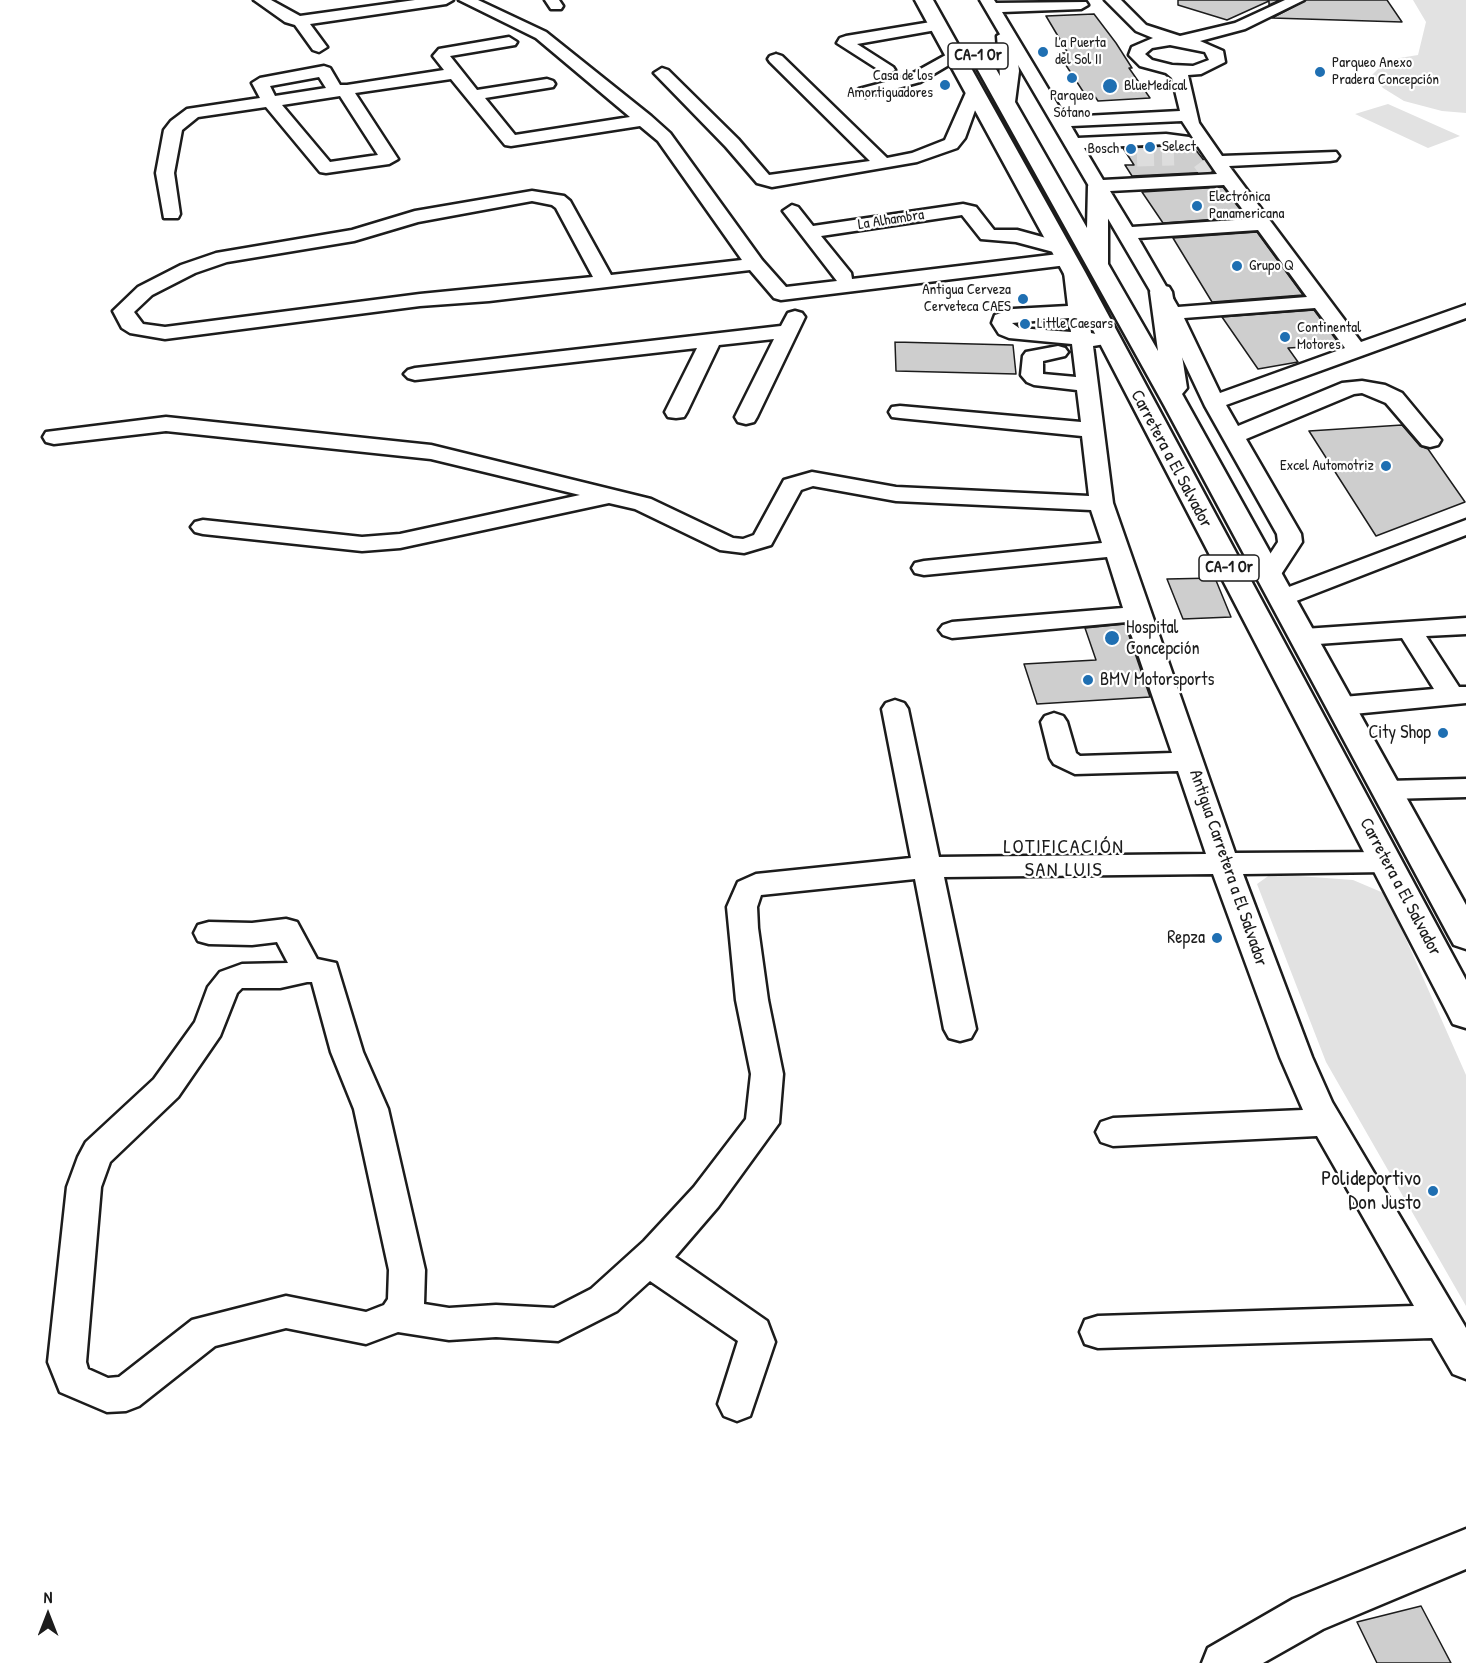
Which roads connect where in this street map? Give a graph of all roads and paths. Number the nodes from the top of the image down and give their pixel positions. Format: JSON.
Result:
{"nodes":[{"id":1,"x":261,"y":0,"type":"edge"},
{"id":2,"x":304,"y":0,"type":"edge"},
{"id":3,"x":446,"y":0,"type":"edge"},
{"id":4,"x":466,"y":0,"type":"edge"},
{"id":5,"x":924,"y":0,"type":"edge"},
{"id":6,"x":1298,"y":0,"type":"edge"},
{"id":7,"x":393,"y":4,"type":"edge"},
{"id":8,"x":989,"y":4,"type":"edge"},
{"id":9,"x":1024,"y":4,"type":"edge"},
{"id":10,"x":1108,"y":4,"type":"edge"},
{"id":11,"x":1081,"y":5,"type":"dead end"},
{"id":12,"x":307,"y":21,"type":"junction"},
{"id":13,"x":937,"y":26,"type":"junction"},
{"id":14,"x":1240,"y":26,"type":"junction"},
{"id":15,"x":1006,"y":36,"type":"junction"},
{"id":16,"x":1172,"y":40,"type":"junction"},
{"id":17,"x":509,"y":42,"type":"dead end"},
{"id":18,"x":319,"y":46,"type":"dead end"},
{"id":19,"x":1142,"y":46,"type":"junction"},
{"id":20,"x":975,"y":49,"type":"dead end"},
{"id":21,"x":1217,"y":54,"type":"junction"},
{"id":22,"x":953,"y":56,"type":"junction"},
{"id":23,"x":776,"y":59,"type":"dead end"},
{"id":24,"x":1205,"y":69,"type":"junction"},
{"id":25,"x":887,"y":70,"type":"dead end"},
{"id":26,"x":1172,"y":70,"type":"junction"},
{"id":27,"x":457,"y":73,"type":"junction"},
{"id":28,"x":662,"y":73,"type":"dead end"},
{"id":29,"x":548,"y":84,"type":"dead end"},
{"id":30,"x":339,"y":90,"type":"junction"},
{"id":31,"x":974,"y":91,"type":"junction"},
{"id":32,"x":865,"y":92,"type":"dead end"},
{"id":33,"x":474,"y":95,"type":"junction"},
{"id":34,"x":269,"y":100,"type":"junction"},
{"id":35,"x":1006,"y":101,"type":"junction"},
{"id":36,"x":986,"y":114,"type":"junction"},
{"id":37,"x":1189,"y":115,"type":"junction"},
{"id":38,"x":965,"y":118,"type":"junction"},
{"id":39,"x":645,"y":120,"type":"junction"},
{"id":40,"x":1064,"y":131,"type":"junction"},
{"id":41,"x":1330,"y":156,"type":"dead end"},
{"id":42,"x":1174,"y":157,"type":"tunnel mouth"},
{"id":43,"x":1103,"y":160,"type":"dead end"},
{"id":44,"x":1081,"y":161,"type":"junction"},
{"id":45,"x":1206,"y":163,"type":"junction"},
{"id":46,"x":883,"y":164,"type":"junction"},
{"id":47,"x":1098,"y":186,"type":"junction"},
{"id":48,"x":792,"y":211,"type":"dead end"},
{"id":49,"x":171,"y":214,"type":"dead end"},
{"id":50,"x":1045,"y":219,"type":"junction"},
{"id":51,"x":1263,"y":224,"type":"junction"},
{"id":52,"x":810,"y":232,"type":"junction"},
{"id":53,"x":1126,"y":233,"type":"junction"},
{"id":54,"x":1017,"y":236,"type":"junction"},
{"id":55,"x":1075,"y":261,"type":"junction"},
{"id":56,"x":755,"y":264,"type":"junction"},
{"id":57,"x":844,"y":277,"type":"dead end"},
{"id":58,"x":605,"y":282,"type":"junction"},
{"id":59,"x":808,"y":292,"type":"junction"},
{"id":60,"x":1321,"y":302,"type":"junction"},
{"id":61,"x":1167,"y":303,"type":"junction"},
{"id":62,"x":1466,"y":311,"type":"edge"},
{"id":63,"x":1077,"y":312,"type":"junction"},
{"id":64,"x":788,"y":331,"type":"junction"},
{"id":65,"x":711,"y":340,"type":"junction"},
{"id":66,"x":1109,"y":340,"type":"junction"},
{"id":67,"x":1080,"y":341,"type":"junction"},
{"id":68,"x":1356,"y":349,"type":"junction"},
{"id":69,"x":1058,"y":352,"type":"dead end"},
{"id":70,"x":415,"y":374,"type":"dead end"},
{"id":71,"x":1086,"y":384,"type":"junction"},
{"id":72,"x":1215,"y":402,"type":"junction"},
{"id":73,"x":1176,"y":405,"type":"junction"},
{"id":74,"x":676,"y":412,"type":"dead end"},
{"id":75,"x":900,"y":412,"type":"dead end"},
{"id":76,"x":746,"y":417,"type":"dead end"},
{"id":77,"x":1091,"y":430,"type":"junction"},
{"id":78,"x":1233,"y":436,"type":"junction"},
{"id":79,"x":54,"y":437,"type":"dead end"},
{"id":80,"x":1430,"y":440,"type":"dead end"},
{"id":81,"x":607,"y":497,"type":"junction"},
{"id":82,"x":1101,"y":502,"type":"junction"},
{"id":83,"x":203,"y":527,"type":"dead end"},
{"id":84,"x":1465,"y":528,"type":"edge"},
{"id":85,"x":1116,"y":549,"type":"junction"},
{"id":86,"x":924,"y":568,"type":"dead end"},
{"id":87,"x":1279,"y":592,"type":"junction"},
{"id":88,"x":1249,"y":606,"type":"junction"},
{"id":89,"x":1137,"y":614,"type":"junction"},
{"id":90,"x":1466,"y":626,"type":"edge"},
{"id":91,"x":952,"y":630,"type":"dead end"},
{"id":92,"x":1409,"y":630,"type":"junction"},
{"id":93,"x":1304,"y":637,"type":"junction"},
{"id":94,"x":1458,"y":695,"type":"edge"},
{"id":95,"x":1343,"y":706,"type":"junction"},
{"id":96,"x":896,"y":709,"type":"dead end"},
{"id":97,"x":1054,"y":722,"type":"dead end"},
{"id":98,"x":1190,"y":762,"type":"junction"},
{"id":99,"x":1466,"y":788,"type":"edge"},
{"id":100,"x":1388,"y":789,"type":"junction"},
{"id":101,"x":1387,"y":862,"type":"junction"},
{"id":102,"x":1225,"y":866,"type":"junction"},
{"id":103,"x":928,"y":867,"type":"junction"},
{"id":104,"x":209,"y":933,"type":"dead end"},
{"id":105,"x":1466,"y":936,"type":"edge"},
{"id":106,"x":307,"y":970,"type":"junction"},
{"id":107,"x":1466,"y":1014,"type":"edge"},
{"id":108,"x":960,"y":1029,"type":"dead end"},
{"id":109,"x":1327,"y":1122,"type":"junction"},
{"id":110,"x":1113,"y":1132,"type":"dead end"},
{"id":111,"x":657,"y":1252,"type":"junction"},
{"id":112,"x":397,"y":1316,"type":"junction"},
{"id":113,"x":1442,"y":1321,"type":"junction"},
{"id":114,"x":1098,"y":1332,"type":"dead end"},
{"id":115,"x":1466,"y":1362,"type":"edge"},
{"id":116,"x":737,"y":1404,"type":"dead end"},
{"id":117,"x":1466,"y":1549,"type":"edge"},
{"id":118,"x":1224,"y":1663,"type":"edge"}],
"edges":[{"from":1,"to":12,"type":"street"},
{"from":2,"to":12,"type":"street"},
{"from":3,"to":7,"type":"street"},
{"from":4,"to":39,"type":"street"},
{"from":5,"to":13,"type":"highway","name":"Carretera a El Salvador","number":"CA-1 Or"},
{"from":6,"to":14,"type":"street"},
{"from":7,"to":12,"type":"street"},
{"from":8,"to":9,"type":"street"},
{"from":8,"to":15,"type":"street"},
{"from":9,"to":11,"type":"street"},
{"from":10,"to":16,"type":"street"},
{"from":10,"to":19,"type":"street"},
{"from":12,"to":18,"type":"street"},
{"from":13,"to":22,"type":"highway","name":"Carretera a El Salvador","number":"CA-1 Or"},
{"from":13,"to":25,"type":"street"},
{"from":14,"to":16,"type":"street"},
{"from":14,"to":21,"type":"street"},
{"from":15,"to":35,"type":"highway"},
{"from":15,"to":40,"type":"street"},
{"from":16,"to":19,"type":"street"},
{"from":16,"to":21,"type":"street"},
{"from":17,"to":27,"type":"street"},
{"from":19,"to":26,"type":"street"},
{"from":20,"to":35,"type":"highway","name":"Carretera a El Salvador","number":"CA-1 Or"},
{"from":21,"to":24,"type":"street"},
{"from":22,"to":31,"type":"highway","name":"Carretera a El Salvador","number":"CA-1 Or"},
{"from":22,"to":32,"type":"street"},
{"from":23,"to":46,"type":"street"},
{"from":24,"to":26,"type":"street"},
{"from":24,"to":37,"type":"street"},
{"from":26,"to":37,"type":"street"},
{"from":27,"to":30,"type":"street"},
{"from":27,"to":33,"type":"street"},
{"from":28,"to":46,"type":"street"},
{"from":29,"to":33,"type":"street"},
{"from":30,"to":34,"type":"street"},
{"from":30,"to":34,"type":"street"},
{"from":31,"to":36,"type":"highway","name":"Carretera a El Salvador","number":"CA-1 Or"},
{"from":31,"to":38,"type":"street"},
{"from":33,"to":39,"type":"street"},
{"from":34,"to":49,"type":"street"},
{"from":35,"to":55,"type":"highway","name":"Carretera a El Salvador","number":"CA-1 Or"},
{"from":36,"to":38,"type":"street"},
{"from":36,"to":50,"type":"highway","name":"Carretera a El Salvador","number":"CA-1 Or"},
{"from":37,"to":40,"type":"street"},
{"from":37,"to":45,"type":"street"},
{"from":38,"to":46,"type":"street"},
{"from":39,"to":56,"type":"street"},
{"from":40,"to":44,"type":"street"},
{"from":40,"to":45,"type":"street"},
{"from":41,"to":45,"type":"street"},
{"from":42,"to":45,"type":"street"},
{"from":43,"to":44,"type":"street"},
{"from":44,"to":47,"type":"street"},
{"from":45,"to":47,"type":"street"},
{"from":45,"to":51,"type":"street"},
{"from":47,"to":53,"type":"street"},
{"from":47,"to":55,"type":"highway"},
{"from":48,"to":52,"type":"street"},
{"from":50,"to":54,"type":"street"},
{"from":50,"to":55,"type":"highway","name":"Carretera a El Salvador","number":"CA-1 Or"},
{"from":51,"to":53,"type":"street"},
{"from":51,"to":60,"type":"street"},
{"from":52,"to":54,"type":"street","name":"La Alhambra"},
{"from":52,"to":57,"type":"street"},
{"from":53,"to":61,"type":"street"},
{"from":54,"to":55,"type":"street","name":"La Alhambra"},
{"from":55,"to":59,"type":"street"},
{"from":55,"to":63,"type":"street","name":"Antigua Carretera a El Salvador"},
{"from":55,"to":66,"type":"highway","name":"Carretera a El Salvador","number":"CA-1 Or"},
{"from":55,"to":73,"type":"highway","name":"Carretera a El Salvador","number":"CA-1 Or"},
{"from":56,"to":58,"type":"street"},
{"from":56,"to":59,"type":"street"},
{"from":58,"to":58,"type":"street"},
{"from":59,"to":64,"type":"street"},
{"from":60,"to":61,"type":"street"},
{"from":60,"to":68,"type":"street"},
{"from":61,"to":72,"type":"street"},
{"from":61,"to":73,"type":"highway"},
{"from":62,"to":68,"type":"street"},
{"from":63,"to":67,"type":"street","name":"Antigua Carretera a El Salvador"},
{"from":63,"to":67,"type":"street"},
{"from":64,"to":65,"type":"street"},
{"from":64,"to":76,"type":"street"},
{"from":65,"to":70,"type":"street"},
{"from":65,"to":74,"type":"street"},
{"from":66,"to":67,"type":"street"},
{"from":66,"to":88,"type":"highway","name":"Carretera a El Salvador","number":"CA-1 Or"},
{"from":67,"to":71,"type":"street","name":"Antigua Carretera a El Salvador"},
{"from":68,"to":72,"type":"street"},
{"from":69,"to":71,"type":"street"},
{"from":71,"to":77,"type":"street","name":"Antigua Carretera a El Salvador"},
{"from":72,"to":78,"type":"street"},
{"from":73,"to":87,"type":"highway","name":"Carretera a El Salvador","number":"CA-1 Or"},
{"from":75,"to":77,"type":"street"},
{"from":77,"to":82,"type":"street","name":"Antigua Carretera a El Salvador"},
{"from":78,"to":80,"type":"street"},
{"from":78,"to":87,"type":"street"},
{"from":79,"to":81,"type":"street"},
{"from":81,"to":82,"type":"street"},
{"from":81,"to":83,"type":"street"},
{"from":82,"to":85,"type":"street","name":"Antigua Carretera a El Salvador"},
{"from":84,"to":87,"type":"street"},
{"from":85,"to":86,"type":"street"},
{"from":85,"to":89,"type":"street","name":"Antigua Carretera a El Salvador"},
{"from":87,"to":88,"type":"highway"},
{"from":87,"to":93,"type":"highway","name":"Carretera a El Salvador","number":"CA-1 Or"},
{"from":88,"to":101,"type":"highway","name":"Carretera a El Salvador","number":"CA-1 Or"},
{"from":89,"to":91,"type":"street"},
{"from":89,"to":98,"type":"street","name":"Antigua Carretera a El Salvador"},
{"from":90,"to":92,"type":"street"},
{"from":92,"to":93,"type":"street"},
{"from":92,"to":94,"type":"street"},
{"from":93,"to":95,"type":"highway","name":"Carretera a El Salvador","number":"CA-1 Or"},
{"from":94,"to":95,"type":"street"},
{"from":95,"to":100,"type":"highway","name":"Carretera a El Salvador","number":"CA-1 Or"},
{"from":96,"to":103,"type":"street"},
{"from":97,"to":98,"type":"street"},
{"from":98,"to":102,"type":"street","name":"Antigua Carretera a El Salvador"},
{"from":99,"to":100,"type":"street"},
{"from":100,"to":105,"type":"highway","name":"Carretera a El Salvador","number":"CA-1 Or"},
{"from":101,"to":102,"type":"street"},
{"from":101,"to":107,"type":"highway","name":"Carretera a El Salvador","number":"CA-1 Or"},
{"from":102,"to":103,"type":"street"},
{"from":102,"to":109,"type":"street","name":"Antigua Carretera a El Salvador"},
{"from":103,"to":108,"type":"street"},
{"from":103,"to":111,"type":"street"},
{"from":104,"to":106,"type":"street"},
{"from":106,"to":112,"type":"street"},
{"from":106,"to":112,"type":"street"},
{"from":109,"to":110,"type":"street"},
{"from":109,"to":113,"type":"street","name":"Antigua Carretera a El Salvador"},
{"from":111,"to":112,"type":"street"},
{"from":111,"to":116,"type":"street"},
{"from":113,"to":114,"type":"street"},
{"from":113,"to":115,"type":"street","name":"Antigua Carretera a El Salvador"},
{"from":117,"to":118,"type":"street"}]}
